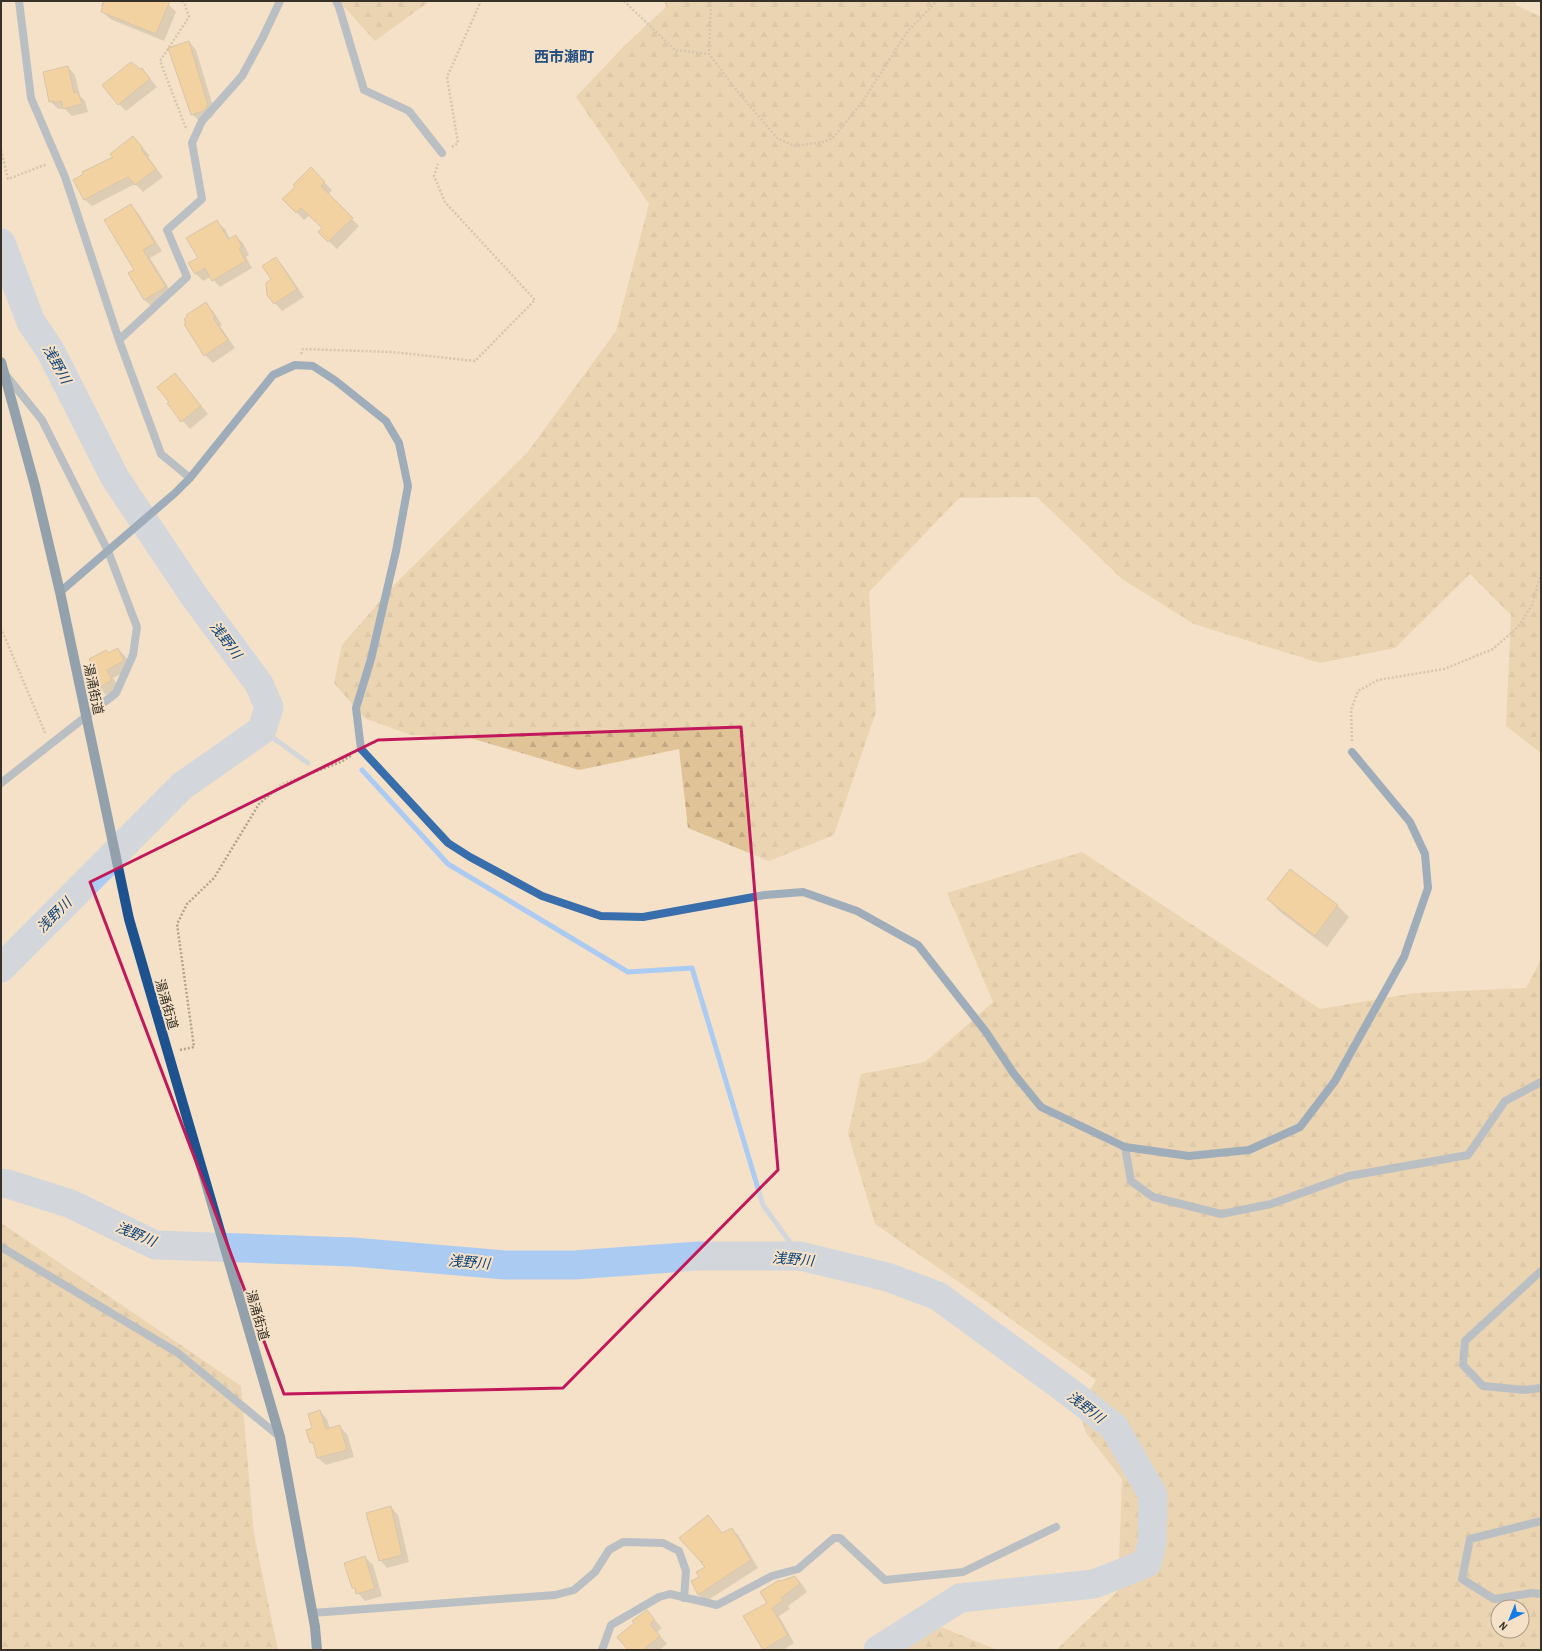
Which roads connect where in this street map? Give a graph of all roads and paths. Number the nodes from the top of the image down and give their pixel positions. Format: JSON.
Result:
{"nodes":[{"id":1,"x":19,"y":1,"type":"edge"},
{"id":2,"x":182,"y":1,"type":"edge"},
{"id":3,"x":280,"y":1,"type":"edge"},
{"id":4,"x":336,"y":1,"type":"edge"},
{"id":5,"x":481,"y":1,"type":"edge"},
{"id":6,"x":624,"y":1,"type":"edge"},
{"id":7,"x":711,"y":1,"type":"edge"},
{"id":8,"x":937,"y":1,"type":"edge"},
{"id":9,"x":709,"y":54,"type":"junction"},
{"id":10,"x":192,"y":143,"type":"junction"},
{"id":11,"x":1,"y":150,"type":"edge"},
{"id":12,"x":442,"y":153,"type":"junction"},
{"id":13,"x":58,"y":159,"type":"junction"},
{"id":14,"x":119,"y":340,"type":"junction"},
{"id":15,"x":1,"y":362,"type":"edge"},
{"id":16,"x":294,"y":366,"type":"junction"},
{"id":17,"x":5,"y":373,"type":"junction"},
{"id":18,"x":190,"y":478,"type":"junction"},
{"id":19,"x":108,"y":551,"type":"junction"},
{"id":20,"x":1541,"y":573,"type":"edge"},
{"id":21,"x":60,"y":592,"type":"junction"},
{"id":22,"x":1,"y":628,"type":"edge"},
{"id":23,"x":86,"y":717,"type":"junction"},
{"id":24,"x":51,"y":746,"type":"junction"},
{"id":25,"x":361,"y":749,"type":"junction"},
{"id":26,"x":1352,"y":752,"type":"joint"},
{"id":27,"x":1,"y":783,"type":"edge"},
{"id":28,"x":168,"y":1053,"type":"junction"},
{"id":29,"x":1541,"y":1082,"type":"edge"},
{"id":30,"x":1125,"y":1147,"type":"junction"},
{"id":31,"x":1,"y":1247,"type":"edge"},
{"id":32,"x":1541,"y":1271,"type":"edge"},
{"id":33,"x":1541,"y":1388,"type":"edge"},
{"id":34,"x":280,"y":1437,"type":"junction"},
{"id":35,"x":1541,"y":1521,"type":"edge"},
{"id":36,"x":1056,"y":1527,"type":"dead end"},
{"id":37,"x":1541,"y":1594,"type":"edge"},
{"id":38,"x":684,"y":1598,"type":"junction"},
{"id":39,"x":312,"y":1612,"type":"junction"},
{"id":40,"x":317,"y":1650,"type":"edge"},
{"id":41,"x":602,"y":1650,"type":"edge"}],
"edges":[{"from":1,"to":13,"type":"street"},
{"from":2,"to":10,"type":"path"},
{"from":3,"to":10,"type":"street"},
{"from":4,"to":12,"type":"street"},
{"from":5,"to":12,"type":"path"},
{"from":6,"to":9,"type":"path"},
{"from":7,"to":9,"type":"path"},
{"from":8,"to":9,"type":"path"},
{"from":10,"to":14,"type":"street"},
{"from":11,"to":13,"type":"path"},
{"from":12,"to":16,"type":"path"},
{"from":13,"to":14,"type":"street"},
{"from":14,"to":18,"type":"street"},
{"from":15,"to":17,"type":"main road","name":"湯涌街道"},
{"from":16,"to":18,"type":"street"},
{"from":16,"to":25,"type":"street"},
{"from":17,"to":19,"type":"street"},
{"from":17,"to":21,"type":"main road","name":"湯涌街道"},
{"from":18,"to":19,"type":"street"},
{"from":19,"to":21,"type":"street"},
{"from":19,"to":23,"type":"street"},
{"from":20,"to":26,"type":"path"},
{"from":21,"to":23,"type":"main road","name":"湯涌街道"},
{"from":22,"to":24,"type":"path"},
{"from":23,"to":24,"type":"street"},
{"from":23,"to":28,"type":"main road","name":"湯涌街道"},
{"from":24,"to":27,"type":"street"},
{"from":25,"to":28,"type":"path"},
{"from":25,"to":30,"type":"street"},
{"from":26,"to":30,"type":"street"},
{"from":28,"to":34,"type":"main road","name":"湯涌街道"},
{"from":29,"to":30,"type":"street"},
{"from":31,"to":34,"type":"street"},
{"from":32,"to":33,"type":"street"},
{"from":34,"to":39,"type":"main road","name":"湯涌街道"},
{"from":35,"to":37,"type":"street"},
{"from":36,"to":38,"type":"street"},
{"from":38,"to":39,"type":"street"},
{"from":38,"to":41,"type":"street"},
{"from":39,"to":40,"type":"main road","name":"湯涌街道"}]}
